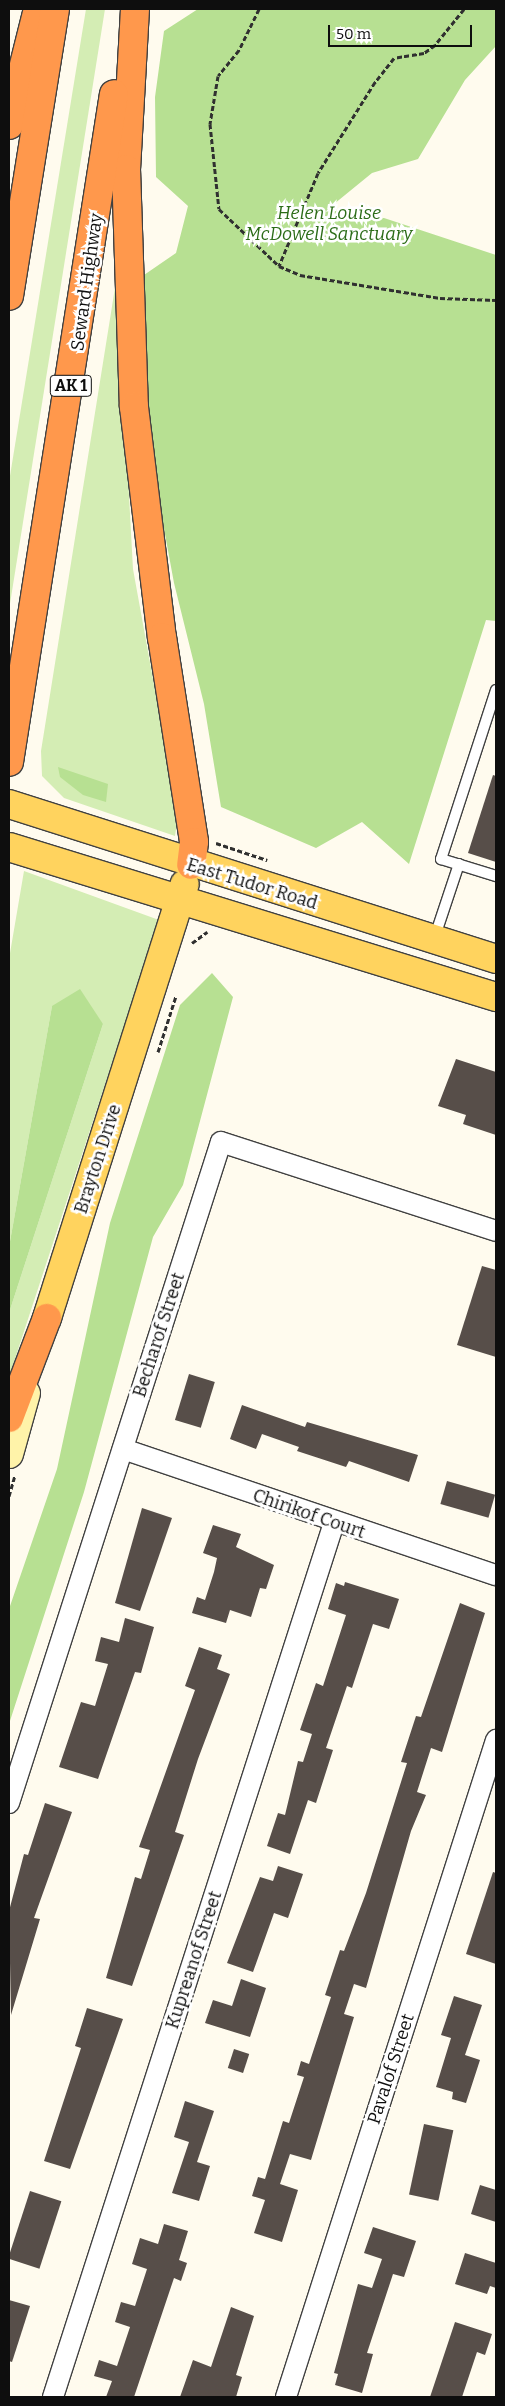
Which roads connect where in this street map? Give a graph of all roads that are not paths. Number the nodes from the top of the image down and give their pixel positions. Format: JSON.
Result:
{"nodes":[{"id":1,"x":38,"y":9,"type":"edge"},
{"id":2,"x":55,"y":9,"type":"edge"},
{"id":3,"x":127,"y":9,"type":"edge"},
{"id":4,"x":136,"y":9,"type":"edge"},
{"id":5,"x":9,"y":125,"type":"edge"},
{"id":6,"x":9,"y":296,"type":"edge"},
{"id":7,"x":496,"y":690,"type":"edge"},
{"id":8,"x":9,"y":762,"type":"edge"},
{"id":9,"x":9,"y":804,"type":"edge"},
{"id":10,"x":9,"y":847,"type":"edge"},
{"id":11,"x":459,"y":864,"type":"junction"},
{"id":12,"x":191,"y":865,"type":"junction"},
{"id":13,"x":496,"y":876,"type":"edge"},
{"id":14,"x":180,"y":902,"type":"junction"},
{"id":15,"x":434,"y":940,"type":"junction"},
{"id":16,"x":496,"y":959,"type":"edge"},
{"id":17,"x":496,"y":997,"type":"edge"},
{"id":18,"x":496,"y":1231,"type":"edge"},
{"id":19,"x":47,"y":1318,"type":"junction"},
{"id":20,"x":9,"y":1418,"type":"edge"},
{"id":21,"x":123,"y":1449,"type":"junction"},
{"id":22,"x":13,"y":1462,"type":"edge"},
{"id":23,"x":334,"y":1524,"type":"junction"},
{"id":24,"x":496,"y":1575,"type":"edge"},
{"id":25,"x":496,"y":1740,"type":"edge"},
{"id":26,"x":9,"y":1803,"type":"edge"},
{"id":27,"x":53,"y":2397,"type":"edge"},
{"id":28,"x":286,"y":2397,"type":"edge"}],
"edges":[{"from":1,"to":5,"type":"highway"},
{"from":2,"to":6,"type":"highway"},
{"from":3,"to":8,"type":"highway","name":"Seward Highway","number":"AK 1"},
{"from":4,"to":12,"type":"highway"},
{"from":7,"to":11,"type":"lane"},
{"from":9,"to":12,"type":"main road","name":"East Tudor Road"},
{"from":10,"to":14,"type":"main road"},
{"from":11,"to":13,"type":"lane"},
{"from":11,"to":15,"type":"lane"},
{"from":12,"to":14,"type":"main road","name":"Brayton Drive"},
{"from":12,"to":15,"type":"main road","name":"East Tudor Road"},
{"from":14,"to":17,"type":"main road"},
{"from":14,"to":19,"type":"main road","name":"Brayton Drive"},
{"from":15,"to":16,"type":"main road","name":"East Tudor Road"},
{"from":18,"to":21,"type":"street","name":"Becharof Street"},
{"from":19,"to":20,"type":"highway"},
{"from":19,"to":22,"type":"main road","name":"Brayton Drive"},
{"from":21,"to":23,"type":"street","name":"Chirikof Court"},
{"from":21,"to":26,"type":"street","name":"Becharof Street"},
{"from":23,"to":24,"type":"street","name":"Chirikof Court"},
{"from":23,"to":27,"type":"street","name":"Kupreanof Street"},
{"from":25,"to":28,"type":"street","name":"Pavalof Street"}]}
